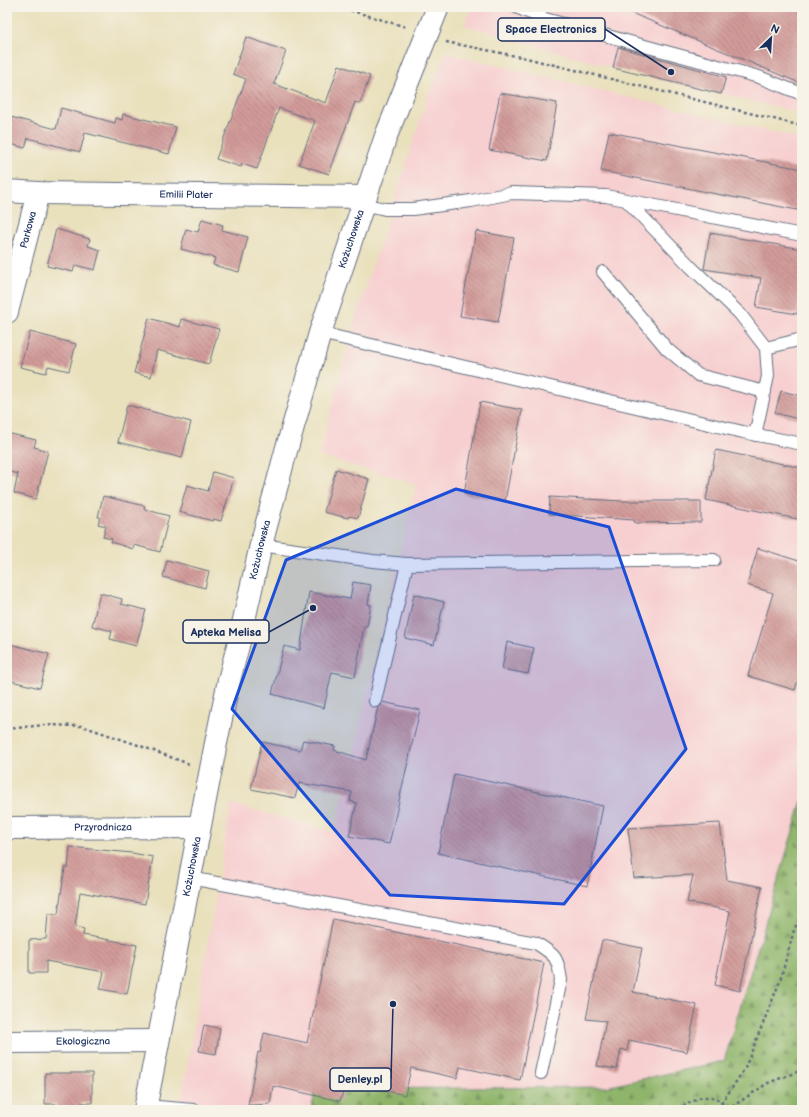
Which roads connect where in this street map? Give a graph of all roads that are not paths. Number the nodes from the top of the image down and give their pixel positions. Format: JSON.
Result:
{"nodes":[{"id":1,"x":438,"y":7,"type":"edge"},
{"id":2,"x":516,"y":7,"type":"edge"},
{"id":3,"x":802,"y":94,"type":"edge"},
{"id":4,"x":7,"y":191,"type":"edge"},
{"id":5,"x":38,"y":193,"type":"junction"},
{"id":6,"x":626,"y":200,"type":"junction"},
{"id":7,"x":364,"y":201,"type":"junction"},
{"id":8,"x":802,"y":235,"type":"edge"},
{"id":9,"x":602,"y":272,"type":"dead end"},
{"id":10,"x":7,"y":312,"type":"edge"},
{"id":11,"x":320,"y":333,"type":"junction"},
{"id":12,"x":802,"y":339,"type":"edge"},
{"id":13,"x":766,"y":348,"type":"junction"},
{"id":14,"x":765,"y":392,"type":"junction"},
{"id":15,"x":755,"y":435,"type":"junction"},
{"id":16,"x":802,"y":444,"type":"edge"},
{"id":17,"x":261,"y":546,"type":"junction"},
{"id":18,"x":714,"y":560,"type":"dead end"},
{"id":19,"x":407,"y":564,"type":"junction"},
{"id":20,"x":375,"y":701,"type":"dead end"},
{"id":21,"x":199,"y":827,"type":"junction"},
{"id":22,"x":7,"y":828,"type":"edge"},
{"id":23,"x":190,"y":878,"type":"junction"},
{"id":24,"x":158,"y":1041,"type":"junction"},
{"id":25,"x":7,"y":1042,"type":"edge"},
{"id":26,"x":541,"y":1073,"type":"dead end"},
{"id":27,"x":145,"y":1108,"type":"edge"},
{"id":28,"x":192,"y":1110,"type":"edge"}],
"edges":[{"from":1,"to":7,"type":"main road","name":"Kożuchowska"},
{"from":2,"to":3,"type":"lane"},
{"from":4,"to":5,"type":"main road","name":"Emilii Plater"},
{"from":5,"to":7,"type":"main road","name":"Emilii Plater"},
{"from":5,"to":10,"type":"main road","name":"Parkowa"},
{"from":6,"to":7,"type":"lane"},
{"from":6,"to":8,"type":"lane"},
{"from":6,"to":13,"type":"lane"},
{"from":7,"to":11,"type":"main road","name":"Kożuchowska"},
{"from":9,"to":14,"type":"lane"},
{"from":11,"to":15,"type":"lane"},
{"from":11,"to":17,"type":"main road","name":"Kożuchowska"},
{"from":12,"to":13,"type":"lane"},
{"from":13,"to":14,"type":"lane"},
{"from":14,"to":15,"type":"lane"},
{"from":15,"to":16,"type":"lane"},
{"from":17,"to":19,"type":"lane"},
{"from":17,"to":21,"type":"main road","name":"Kożuchowska"},
{"from":18,"to":19,"type":"lane"},
{"from":19,"to":20,"type":"lane"},
{"from":21,"to":22,"type":"main road","name":"Przyrodnicza"},
{"from":21,"to":23,"type":"main road","name":"Kożuchowska"},
{"from":23,"to":24,"type":"main road","name":"Kożuchowska"},
{"from":23,"to":26,"type":"lane"},
{"from":24,"to":25,"type":"main road","name":"Ekologiczna"},
{"from":24,"to":27,"type":"main road","name":"Kożuchowska"},
{"from":27,"to":28,"type":"lane"}]}
